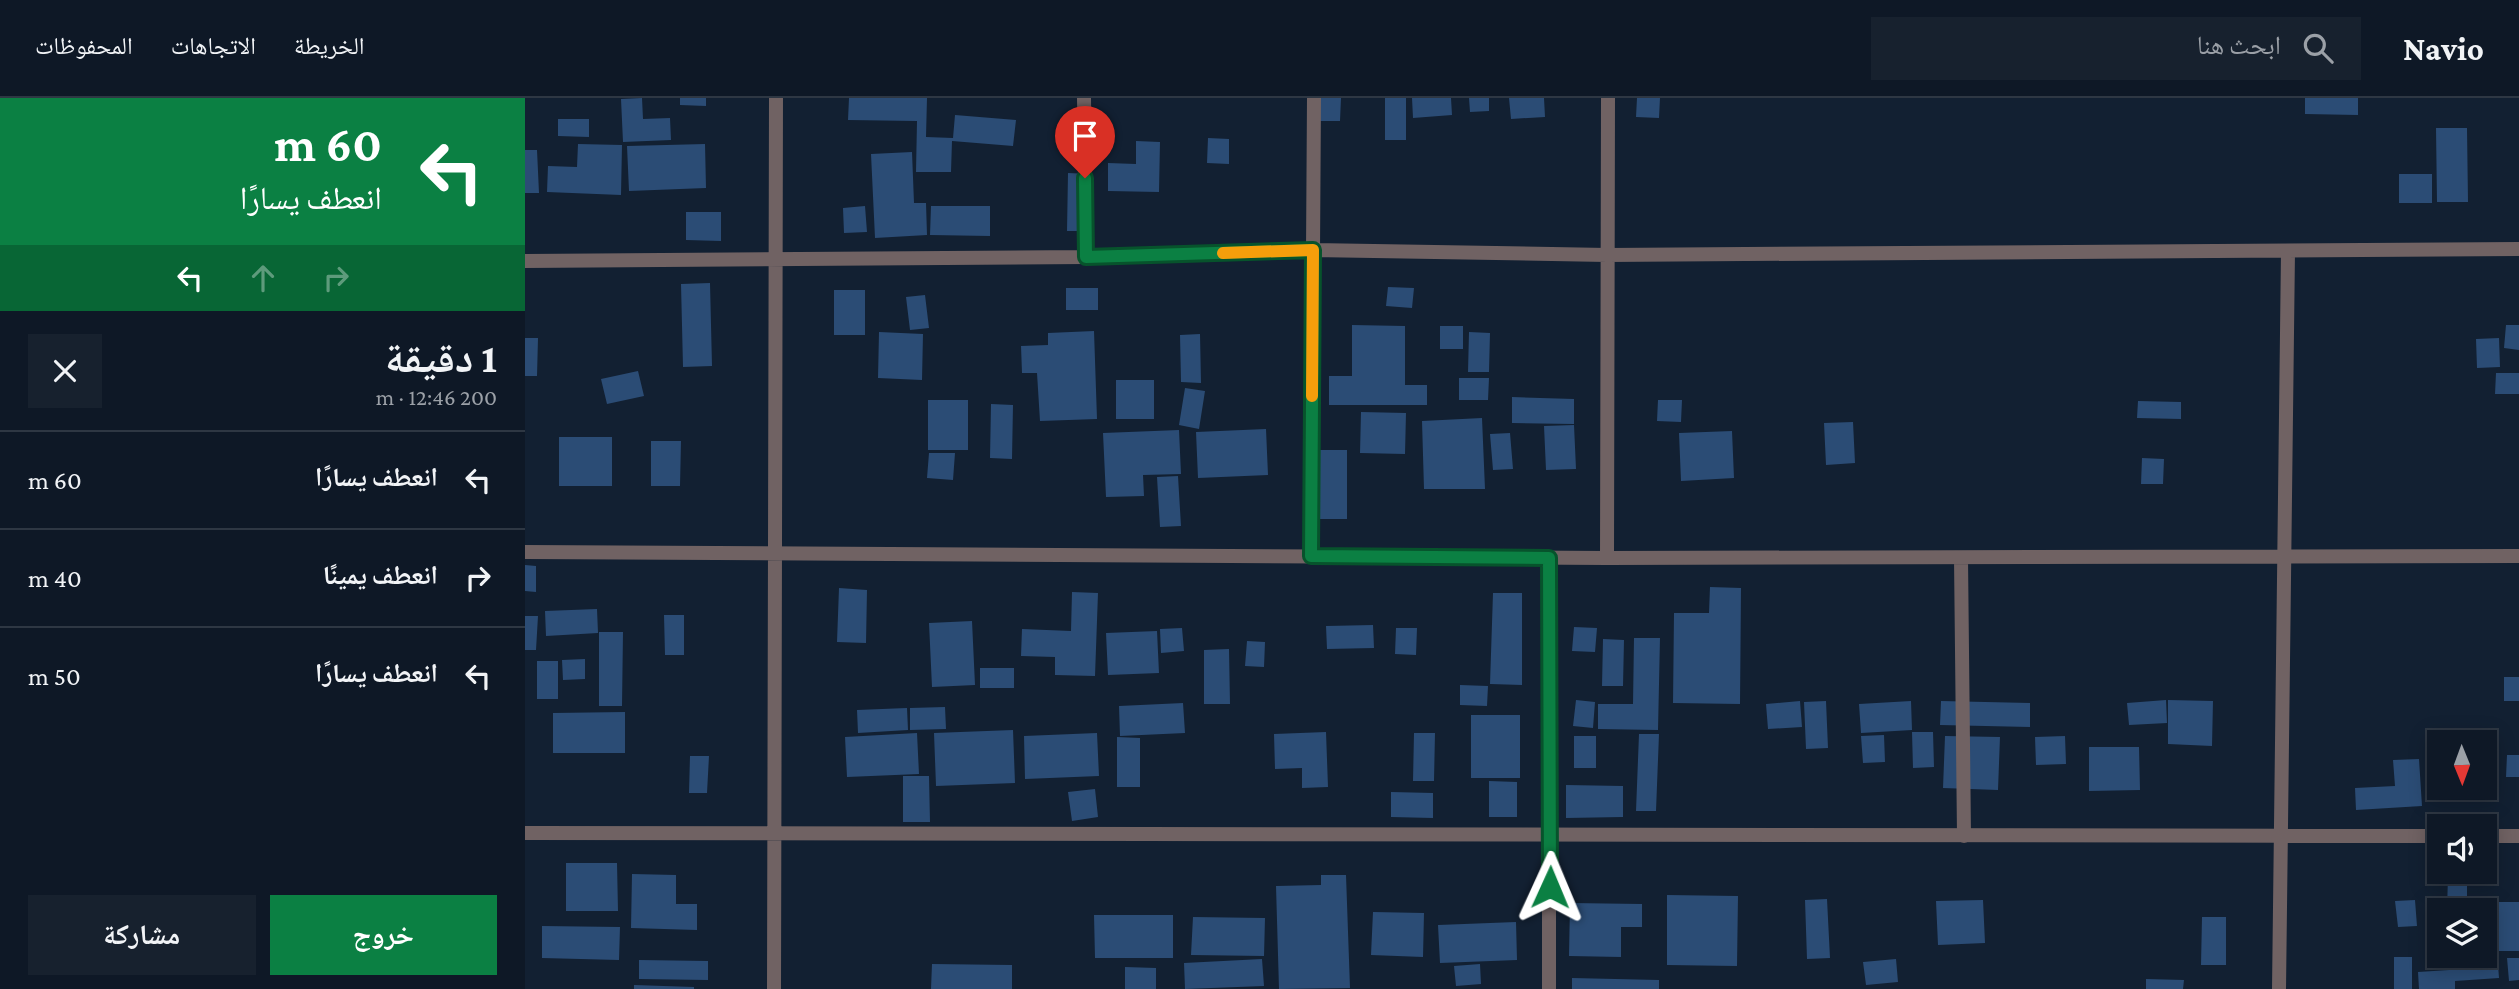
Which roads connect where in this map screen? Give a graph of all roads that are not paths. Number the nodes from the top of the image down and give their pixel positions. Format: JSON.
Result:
{"nodes":[{"id":1,"x":776,"y":98,"type":"edge"},
{"id":2,"x":1084,"y":98,"type":"edge"},
{"id":3,"x":1314,"y":98,"type":"edge"},
{"id":4,"x":1608,"y":98,"type":"edge"},
{"id":5,"x":2519,"y":249,"type":"edge"},
{"id":6,"x":1313,"y":250,"type":"junction"},
{"id":7,"x":2288,"y":251,"type":"junction"},
{"id":8,"x":1607,"y":255,"type":"junction"},
{"id":9,"x":1086,"y":257,"type":"junction"},
{"id":10,"x":776,"y":259,"type":"junction"},
{"id":11,"x":525,"y":261,"type":"edge"},
{"id":12,"x":525,"y":552,"type":"edge"},
{"id":13,"x":776,"y":554,"type":"junction"},
{"id":14,"x":1311,"y":556,"type":"junction"},
{"id":15,"x":2519,"y":556,"type":"edge"},
{"id":16,"x":2286,"y":557,"type":"junction"},
{"id":17,"x":1549,"y":558,"type":"junction"},
{"id":18,"x":1607,"y":558,"type":"junction"},
{"id":19,"x":1961,"y":558,"type":"junction"},
{"id":20,"x":525,"y":833,"type":"edge"},
{"id":21,"x":1550,"y":835,"type":"junction"},
{"id":22,"x":776,"y":836,"type":"junction"},
{"id":23,"x":1964,"y":836,"type":"junction"},
{"id":24,"x":2283,"y":836,"type":"junction"},
{"id":25,"x":2427,"y":836,"type":"edge"},
{"id":26,"x":2497,"y":836,"type":"edge"},
{"id":27,"x":2519,"y":836,"type":"edge"},
{"id":28,"x":774,"y":989,"type":"edge"},
{"id":29,"x":1549,"y":989,"type":"edge"},
{"id":30,"x":2279,"y":989,"type":"edge"}],
"edges":[{"from":1,"to":10,"type":"street"},
{"from":2,"to":9,"type":"street"},
{"from":3,"to":6,"type":"street"},
{"from":4,"to":8,"type":"street"},
{"from":5,"to":7,"type":"street"},
{"from":6,"to":8,"type":"street"},
{"from":6,"to":9,"type":"street"},
{"from":6,"to":14,"type":"street"},
{"from":7,"to":8,"type":"street"},
{"from":7,"to":16,"type":"street"},
{"from":8,"to":18,"type":"street"},
{"from":9,"to":10,"type":"street"},
{"from":10,"to":11,"type":"street"},
{"from":10,"to":13,"type":"street"},
{"from":12,"to":13,"type":"street"},
{"from":13,"to":14,"type":"street"},
{"from":13,"to":22,"type":"street"},
{"from":14,"to":17,"type":"street"},
{"from":15,"to":16,"type":"street"},
{"from":16,"to":19,"type":"street"},
{"from":16,"to":24,"type":"street"},
{"from":17,"to":18,"type":"street"},
{"from":17,"to":21,"type":"street"},
{"from":18,"to":19,"type":"street"},
{"from":19,"to":23,"type":"street"},
{"from":20,"to":22,"type":"street"},
{"from":21,"to":22,"type":"street"},
{"from":21,"to":23,"type":"street"},
{"from":21,"to":29,"type":"street"},
{"from":22,"to":28,"type":"street"},
{"from":23,"to":24,"type":"street"},
{"from":24,"to":25,"type":"street"},
{"from":24,"to":30,"type":"street"},
{"from":26,"to":27,"type":"street"}]}
